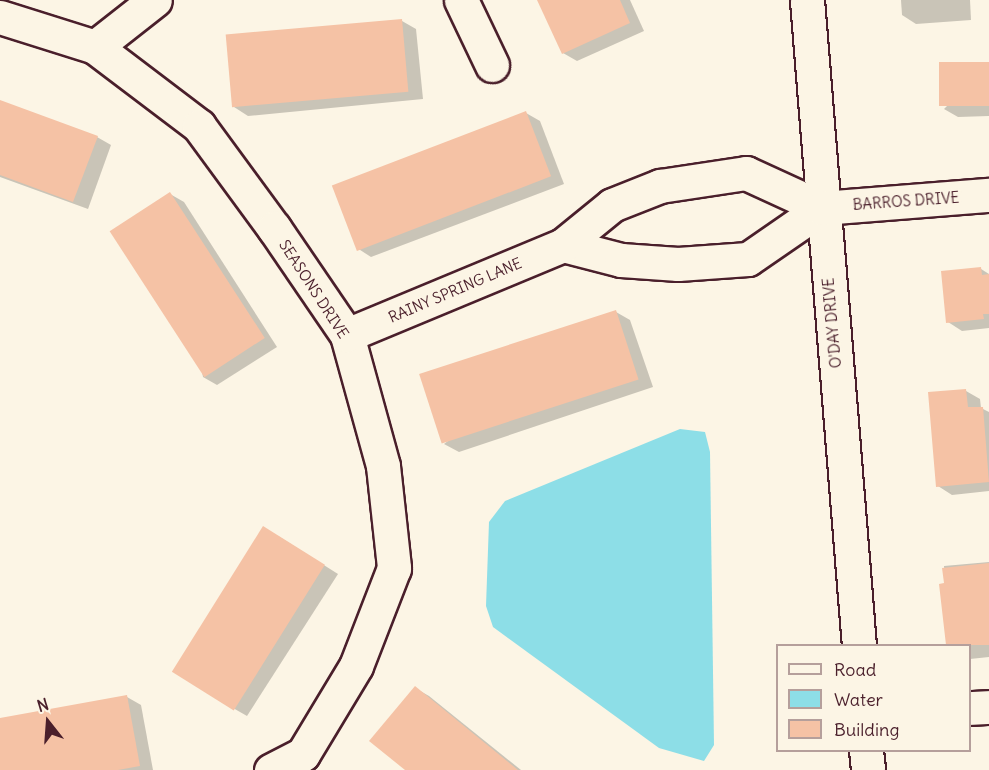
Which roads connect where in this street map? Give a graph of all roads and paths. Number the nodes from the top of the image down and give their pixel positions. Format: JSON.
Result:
{"nodes":[{"id":1,"x":155,"y":0,"type":"edge"},
{"id":2,"x":460,"y":0,"type":"edge"},
{"id":3,"x":807,"y":0,"type":"edge"},
{"id":4,"x":0,"y":17,"type":"edge"},
{"id":5,"x":95,"y":47,"type":"junction"},
{"id":6,"x":492,"y":65,"type":"dead end"},
{"id":7,"x":989,"y":195,"type":"edge"},
{"id":8,"x":822,"y":208,"type":"junction"},
{"id":9,"x":563,"y":245,"type":"junction"},
{"id":10,"x":347,"y":335,"type":"junction"},
{"id":11,"x":859,"y":644,"type":"edge"},
{"id":12,"x":989,"y":707,"type":"edge"},
{"id":13,"x":971,"y":708,"type":"edge"},
{"id":14,"x":867,"y":752,"type":"edge"},
{"id":15,"x":309,"y":762,"type":"edge"},
{"id":16,"x":272,"y":770,"type":"edge"},
{"id":17,"x":868,"y":770,"type":"edge"}],
"edges":[{"from":1,"to":5,"type":"street"},
{"from":2,"to":6,"type":"street"},
{"from":3,"to":8,"type":"street","name":"O'DAY DRIVE"},
{"from":4,"to":5,"type":"street","name":"SEASONS DRIVE"},
{"from":5,"to":10,"type":"street","name":"SEASONS DRIVE"},
{"from":7,"to":8,"type":"street","name":"BARROS DRIVE"},
{"from":8,"to":9,"type":"street"},
{"from":8,"to":9,"type":"street","name":"RAINY SPRING LANE"},
{"from":8,"to":11,"type":"street","name":"O'DAY DRIVE"},
{"from":9,"to":10,"type":"street","name":"RAINY SPRING LANE"},
{"from":10,"to":15,"type":"street","name":"SEASONS DRIVE"},
{"from":12,"to":13,"type":"street"},
{"from":14,"to":17,"type":"street"},
{"from":15,"to":16,"type":"street","name":"SEASONS DRIVE"}]}
